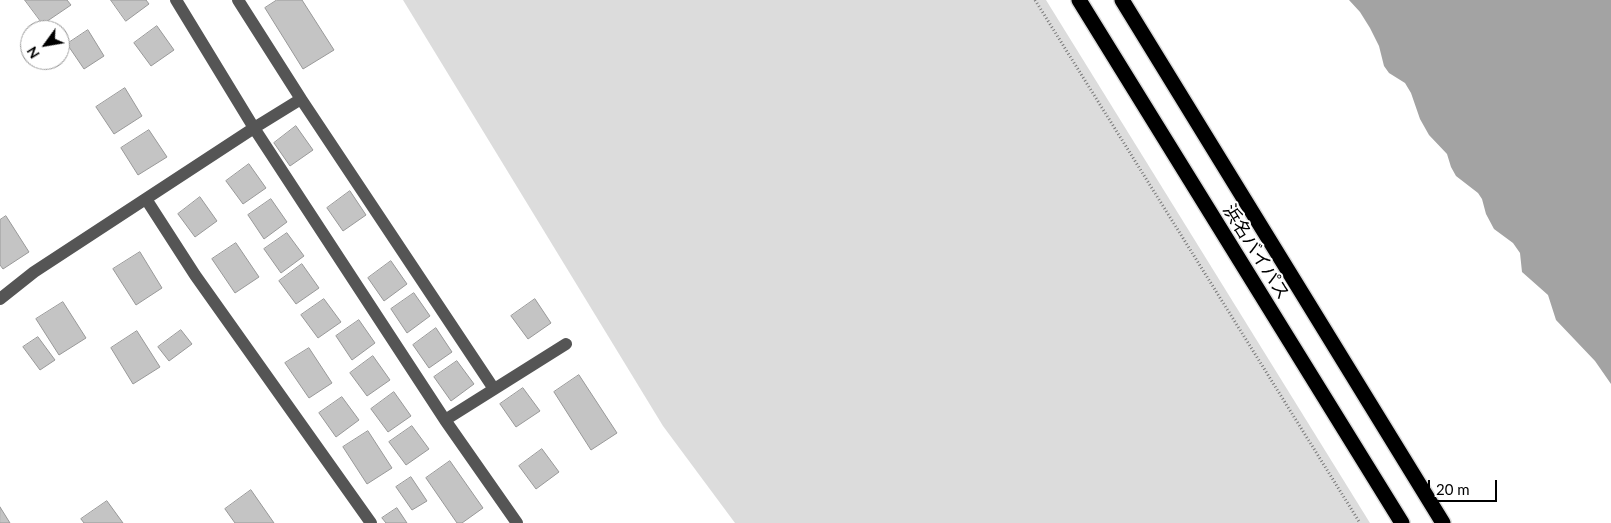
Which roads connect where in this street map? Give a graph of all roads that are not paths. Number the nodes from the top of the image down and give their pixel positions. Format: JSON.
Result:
{"nodes":[{"id":1,"x":176,"y":0,"type":"edge"},
{"id":2,"x":238,"y":0,"type":"edge"},
{"id":3,"x":1079,"y":0,"type":"edge"},
{"id":4,"x":1122,"y":0,"type":"edge"},
{"id":5,"x":301,"y":99,"type":"junction"},
{"id":6,"x":254,"y":128,"type":"junction"},
{"id":7,"x":146,"y":198,"type":"junction"},
{"id":8,"x":0,"y":299,"type":"edge"},
{"id":9,"x":566,"y":344,"type":"dead end"},
{"id":10,"x":494,"y":389,"type":"junction"},
{"id":11,"x":445,"y":420,"type":"junction"},
{"id":12,"x":371,"y":523,"type":"edge"},
{"id":13,"x":517,"y":523,"type":"edge"},
{"id":14,"x":1402,"y":523,"type":"edge"},
{"id":15,"x":1443,"y":523,"type":"edge"}],
"edges":[{"from":1,"to":6,"type":"street"},
{"from":2,"to":5,"type":"street"},
{"from":3,"to":14,"type":"highway","name":"浜名バイパス"},
{"from":4,"to":15,"type":"highway","name":"浜名バイパス"},
{"from":5,"to":6,"type":"street"},
{"from":5,"to":10,"type":"street"},
{"from":6,"to":7,"type":"street"},
{"from":6,"to":11,"type":"street"},
{"from":7,"to":8,"type":"street"},
{"from":7,"to":12,"type":"street"},
{"from":9,"to":10,"type":"street"},
{"from":10,"to":11,"type":"street"},
{"from":11,"to":13,"type":"street"}]}
